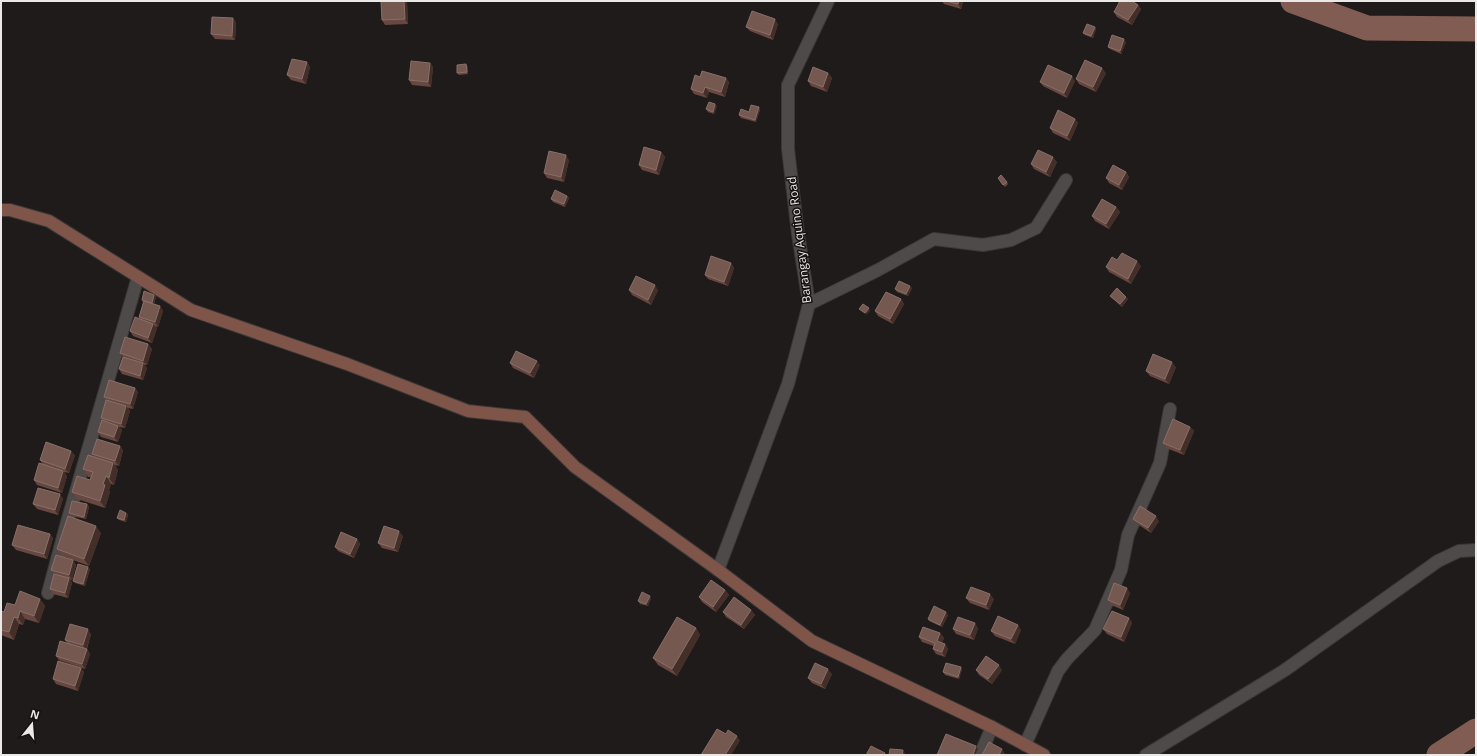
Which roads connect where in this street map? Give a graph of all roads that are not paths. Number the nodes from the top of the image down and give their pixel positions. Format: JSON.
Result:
{"nodes":[{"id":1,"x":828,"y":1,"type":"edge"},
{"id":2,"x":1066,"y":180,"type":"dead end"},
{"id":3,"x":1,"y":210,"type":"edge"},
{"id":4,"x":138,"y":277,"type":"junction"},
{"id":5,"x":809,"y":304,"type":"junction"},
{"id":6,"x":1170,"y":409,"type":"dead end"},
{"id":7,"x":1476,"y":550,"type":"edge"},
{"id":8,"x":718,"y":570,"type":"junction"},
{"id":9,"x":48,"y":593,"type":"dead end"},
{"id":10,"x":992,"y":727,"type":"junction"},
{"id":11,"x":1025,"y":745,"type":"junction"},
{"id":12,"x":980,"y":755,"type":"edge"},
{"id":13,"x":1044,"y":755,"type":"edge"},
{"id":14,"x":1146,"y":755,"type":"edge"}],
"edges":[{"from":1,"to":5,"type":"street","name":"Barangay Aquino Road"},
{"from":2,"to":5,"type":"street"},
{"from":3,"to":4,"type":"street"},
{"from":4,"to":8,"type":"street"},
{"from":4,"to":9,"type":"street"},
{"from":5,"to":8,"type":"street","name":"Barangay Aquino Road"},
{"from":6,"to":11,"type":"street"},
{"from":7,"to":14,"type":"street"},
{"from":8,"to":10,"type":"street"},
{"from":10,"to":11,"type":"street"},
{"from":10,"to":12,"type":"street"},
{"from":11,"to":13,"type":"street"}]}
